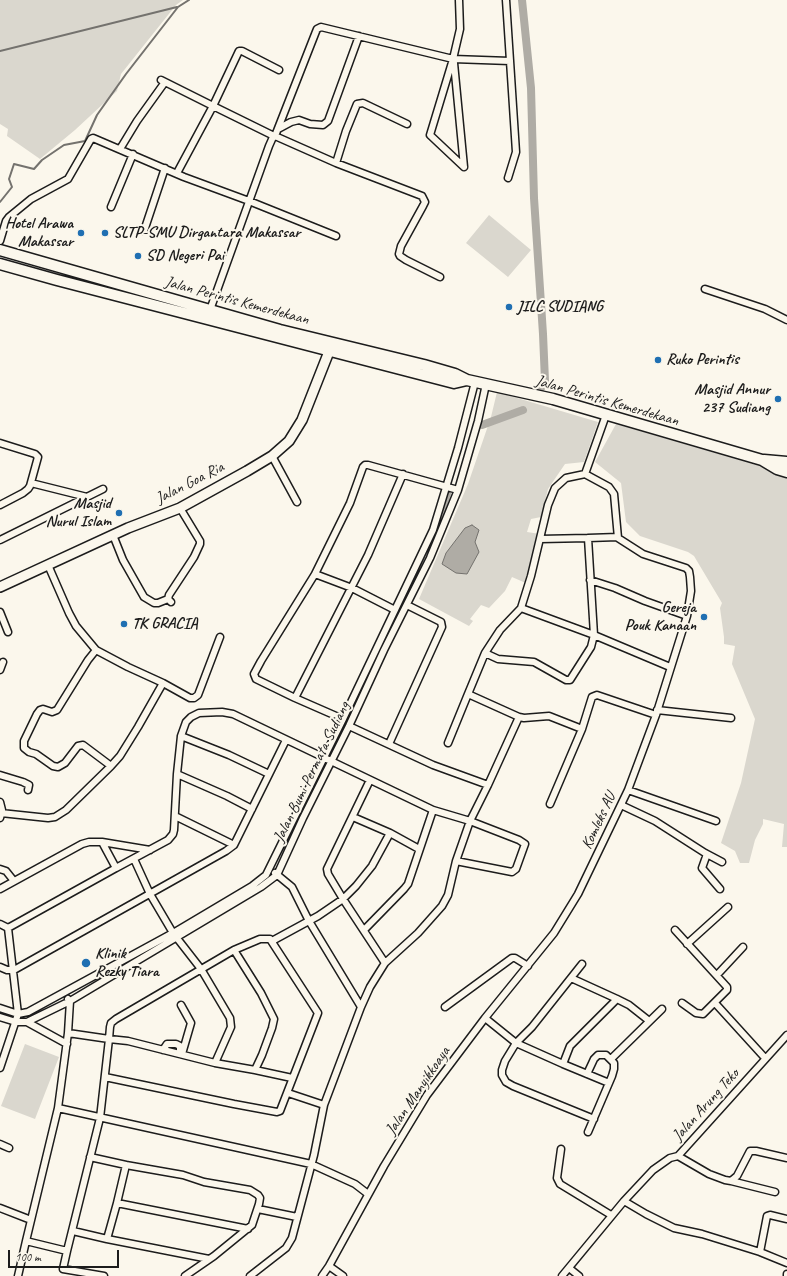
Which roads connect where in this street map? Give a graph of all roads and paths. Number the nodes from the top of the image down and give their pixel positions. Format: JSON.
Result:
{"nodes":[{"id":1,"x":459,"y":0,"type":"edge"},
{"id":2,"x":506,"y":0,"type":"edge"},
{"id":3,"x":359,"y":36,"type":"junction"},
{"id":4,"x":453,"y":59,"type":"junction"},
{"id":5,"x":510,"y":61,"type":"junction"},
{"id":6,"x":279,"y":70,"type":"dead end"},
{"id":7,"x":213,"y":106,"type":"junction"},
{"id":8,"x":407,"y":124,"type":"dead end"},
{"id":9,"x":278,"y":129,"type":"junction"},
{"id":10,"x":275,"y":136,"type":"junction"},
{"id":11,"x":120,"y":149,"type":"junction"},
{"id":12,"x":133,"y":154,"type":"junction"},
{"id":13,"x":336,"y":163,"type":"junction"},
{"id":14,"x":165,"y":168,"type":"junction"},
{"id":15,"x":177,"y":173,"type":"junction"},
{"id":16,"x":508,"y":178,"type":"dead end"},
{"id":17,"x":249,"y":201,"type":"junction"},
{"id":18,"x":111,"y":207,"type":"dead end"},
{"id":19,"x":144,"y":231,"type":"dead end"},
{"id":20,"x":336,"y":236,"type":"dead end"},
{"id":21,"x":0,"y":241,"type":"edge"},
{"id":22,"x":0,"y":250,"type":"edge"},
{"id":23,"x":0,"y":264,"type":"edge"},
{"id":24,"x":440,"y":277,"type":"dead end"},
{"id":25,"x":705,"y":289,"type":"dead end"},
{"id":26,"x":210,"y":310,"type":"junction"},
{"id":27,"x":787,"y":320,"type":"edge"},
{"id":28,"x":331,"y":347,"type":"junction"},
{"id":29,"x":471,"y":381,"type":"junction"},
{"id":30,"x":486,"y":384,"type":"junction"},
{"id":31,"x":606,"y":415,"type":"junction"},
{"id":32,"x":0,"y":443,"type":"edge"},
{"id":33,"x":272,"y":456,"type":"junction"},
{"id":34,"x":762,"y":460,"type":"junction"},
{"id":35,"x":787,"y":462,"type":"edge"},
{"id":36,"x":787,"y":472,"type":"edge"},
{"id":37,"x":403,"y":474,"type":"junction"},
{"id":38,"x":585,"y":474,"type":"junction"},
{"id":39,"x":31,"y":483,"type":"junction"},
{"id":40,"x":446,"y":487,"type":"junction"},
{"id":41,"x":103,"y":489,"type":"dead end"},
{"id":42,"x":458,"y":490,"type":"junction"},
{"id":43,"x":86,"y":497,"type":"junction"},
{"id":44,"x":297,"y":502,"type":"dead end"},
{"id":45,"x":0,"y":505,"type":"edge"},
{"id":46,"x":180,"y":508,"type":"junction"},
{"id":47,"x":113,"y":535,"type":"junction"},
{"id":48,"x":618,"y":537,"type":"junction"},
{"id":49,"x":588,"y":538,"type":"junction"},
{"id":50,"x":540,"y":539,"type":"junction"},
{"id":51,"x":0,"y":540,"type":"edge"},
{"id":52,"x":48,"y":565,"type":"junction"},
{"id":53,"x":316,"y":574,"type":"junction"},
{"id":54,"x":590,"y":580,"type":"junction"},
{"id":55,"x":0,"y":587,"type":"edge"},
{"id":56,"x":352,"y":588,"type":"junction"},
{"id":57,"x":407,"y":605,"type":"junction"},
{"id":58,"x":521,"y":608,"type":"junction"},
{"id":59,"x":395,"y":610,"type":"junction"},
{"id":60,"x":0,"y":612,"type":"edge"},
{"id":61,"x":686,"y":616,"type":"junction"},
{"id":62,"x":8,"y":632,"type":"dead end"},
{"id":63,"x":594,"y":635,"type":"junction"},
{"id":64,"x":220,"y":637,"type":"dead end"},
{"id":65,"x":96,"y":650,"type":"junction"},
{"id":66,"x":485,"y":653,"type":"junction"},
{"id":67,"x":4,"y":662,"type":"dead end"},
{"id":68,"x":670,"y":667,"type":"junction"},
{"id":69,"x":0,"y":670,"type":"edge"},
{"id":70,"x":163,"y":683,"type":"junction"},
{"id":71,"x":468,"y":694,"type":"junction"},
{"id":72,"x":295,"y":698,"type":"junction"},
{"id":73,"x":656,"y":712,"type":"junction"},
{"id":74,"x":519,"y":717,"type":"junction"},
{"id":75,"x":731,"y":718,"type":"dead end"},
{"id":76,"x":344,"y":719,"type":"junction"},
{"id":77,"x":350,"y":726,"type":"junction"},
{"id":78,"x":582,"y":729,"type":"junction"},
{"id":79,"x":181,"y":736,"type":"junction"},
{"id":80,"x":286,"y":740,"type":"junction"},
{"id":81,"x":389,"y":744,"type":"junction"},
{"id":82,"x":448,"y":744,"type":"dead end"},
{"id":83,"x":324,"y":758,"type":"junction"},
{"id":84,"x":331,"y":761,"type":"junction"},
{"id":85,"x":112,"y":766,"type":"junction"},
{"id":86,"x":0,"y":774,"type":"edge"},
{"id":87,"x":177,"y":774,"type":"junction"},
{"id":88,"x":269,"y":774,"type":"junction"},
{"id":89,"x":370,"y":780,"type":"junction"},
{"id":90,"x":488,"y":785,"type":"junction"},
{"id":91,"x":28,"y":790,"type":"dead end"},
{"id":92,"x":628,"y":790,"type":"junction"},
{"id":93,"x":0,"y":802,"type":"edge"},
{"id":94,"x":550,"y":804,"type":"dead end"},
{"id":95,"x":621,"y":805,"type":"junction"},
{"id":96,"x":252,"y":810,"type":"junction"},
{"id":97,"x":433,"y":810,"type":"junction"},
{"id":98,"x":1,"y":816,"type":"edge"},
{"id":99,"x":175,"y":816,"type":"junction"},
{"id":100,"x":353,"y":817,"type":"junction"},
{"id":101,"x":470,"y":821,"type":"junction"},
{"id":102,"x":716,"y":821,"type":"dead end"},
{"id":103,"x":390,"y":833,"type":"junction"},
{"id":104,"x":102,"y":842,"type":"junction"},
{"id":105,"x":234,"y":845,"type":"junction"},
{"id":106,"x":419,"y":849,"type":"junction"},
{"id":107,"x":150,"y":850,"type":"junction"},
{"id":108,"x":707,"y":854,"type":"junction"},
{"id":109,"x":134,"y":859,"type":"junction"},
{"id":110,"x":456,"y":861,"type":"junction"},
{"id":111,"x":722,"y":862,"type":"dead end"},
{"id":112,"x":116,"y":868,"type":"junction"},
{"id":113,"x":270,"y":868,"type":"junction"},
{"id":114,"x":0,"y":869,"type":"edge"},
{"id":115,"x":277,"y":875,"type":"junction"},
{"id":116,"x":14,"y":881,"type":"junction"},
{"id":117,"x":0,"y":889,"type":"edge"},
{"id":118,"x":720,"y":889,"type":"dead end"},
{"id":119,"x":150,"y":894,"type":"junction"},
{"id":120,"x":343,"y":899,"type":"junction"},
{"id":121,"x":728,"y":906,"type":"dead end"},
{"id":122,"x":309,"y":921,"type":"junction"},
{"id":123,"x":0,"y":924,"type":"edge"},
{"id":124,"x":8,"y":928,"type":"junction"},
{"id":125,"x":364,"y":930,"type":"junction"},
{"id":126,"x":675,"y":930,"type":"dead end"},
{"id":127,"x":554,"y":933,"type":"joint"},
{"id":128,"x":175,"y":935,"type":"junction"},
{"id":129,"x":272,"y":941,"type":"junction"},
{"id":130,"x":687,"y":944,"type":"junction"},
{"id":131,"x":743,"y":947,"type":"dead end"},
{"id":132,"x":234,"y":950,"type":"junction"},
{"id":133,"x":385,"y":963,"type":"junction"},
{"id":134,"x":582,"y":964,"type":"dead end"},
{"id":135,"x":528,"y":966,"type":"junction"},
{"id":136,"x":0,"y":967,"type":"edge"},
{"id":137,"x":14,"y":970,"type":"junction"},
{"id":138,"x":201,"y":970,"type":"junction"},
{"id":139,"x":717,"y":975,"type":"junction"},
{"id":140,"x":571,"y":978,"type":"junction"},
{"id":141,"x":64,"y":992,"type":"junction"},
{"id":142,"x":617,"y":999,"type":"junction"},
{"id":143,"x":70,"y":1001,"type":"junction"},
{"id":144,"x":682,"y":1003,"type":"dead end"},
{"id":145,"x":715,"y":1003,"type":"junction"},
{"id":146,"x":181,"y":1005,"type":"dead end"},
{"id":147,"x":361,"y":1007,"type":"junction"},
{"id":148,"x":445,"y":1007,"type":"dead end"},
{"id":149,"x":0,"y":1008,"type":"edge"},
{"id":150,"x":662,"y":1008,"type":"dead end"},
{"id":151,"x":18,"y":1014,"type":"junction"},
{"id":152,"x":0,"y":1017,"type":"edge"},
{"id":153,"x":485,"y":1018,"type":"junction"},
{"id":154,"x":648,"y":1020,"type":"junction"},
{"id":155,"x":16,"y":1022,"type":"junction"},
{"id":156,"x":27,"y":1022,"type":"junction"},
{"id":157,"x":68,"y":1033,"type":"junction"},
{"id":158,"x":787,"y":1035,"type":"edge"},
{"id":159,"x":109,"y":1039,"type":"junction"},
{"id":160,"x":516,"y":1042,"type":"junction"},
{"id":161,"x":67,"y":1044,"type":"junction"},
{"id":162,"x":181,"y":1054,"type":"junction"},
{"id":163,"x":765,"y":1058,"type":"junction"},
{"id":164,"x":610,"y":1059,"type":"junction"},
{"id":165,"x":215,"y":1063,"type":"junction"},
{"id":166,"x":563,"y":1064,"type":"junction"},
{"id":167,"x":0,"y":1067,"type":"edge"},
{"id":168,"x":255,"y":1070,"type":"junction"},
{"id":169,"x":587,"y":1074,"type":"junction"},
{"id":170,"x":105,"y":1077,"type":"junction"},
{"id":171,"x":292,"y":1078,"type":"junction"},
{"id":172,"x":609,"y":1083,"type":"junction"},
{"id":173,"x":288,"y":1093,"type":"junction"},
{"id":174,"x":324,"y":1105,"type":"junction"},
{"id":175,"x":58,"y":1108,"type":"junction"},
{"id":176,"x":100,"y":1118,"type":"junction"},
{"id":177,"x":594,"y":1119,"type":"junction"},
{"id":178,"x":588,"y":1132,"type":"dead end"},
{"id":179,"x":0,"y":1144,"type":"edge"},
{"id":180,"x":9,"y":1148,"type":"dead end"},
{"id":181,"x":561,"y":1149,"type":"dead end"},
{"id":182,"x":786,"y":1155,"type":"edge"},
{"id":183,"x":678,"y":1156,"type":"junction"},
{"id":184,"x":90,"y":1157,"type":"junction"},
{"id":185,"x":311,"y":1164,"type":"junction"},
{"id":186,"x":126,"y":1165,"type":"junction"},
{"id":187,"x":731,"y":1181,"type":"junction"},
{"id":188,"x":775,"y":1192,"type":"dead end"},
{"id":189,"x":368,"y":1194,"type":"junction"},
{"id":190,"x":624,"y":1201,"type":"junction"},
{"id":191,"x":117,"y":1203,"type":"junction"},
{"id":192,"x":0,"y":1208,"type":"edge"},
{"id":193,"x":258,"y":1209,"type":"junction"},
{"id":194,"x":612,"y":1215,"type":"junction"},
{"id":195,"x":297,"y":1217,"type":"junction"},
{"id":196,"x":787,"y":1219,"type":"edge"},
{"id":197,"x":31,"y":1220,"type":"junction"},
{"id":198,"x":248,"y":1229,"type":"junction"},
{"id":199,"x":73,"y":1231,"type":"junction"},
{"id":200,"x":107,"y":1239,"type":"junction"},
{"id":201,"x":26,"y":1241,"type":"junction"},
{"id":202,"x":68,"y":1251,"type":"junction"},
{"id":203,"x":760,"y":1252,"type":"junction"},
{"id":204,"x":209,"y":1258,"type":"junction"},
{"id":205,"x":787,"y":1263,"type":"edge"},
{"id":206,"x":329,"y":1266,"type":"junction"},
{"id":207,"x":569,"y":1268,"type":"junction"},
{"id":208,"x":63,"y":1269,"type":"junction"},
{"id":209,"x":18,"y":1276,"type":"edge"},
{"id":210,"x":61,"y":1276,"type":"edge"},
{"id":211,"x":104,"y":1276,"type":"edge"},
{"id":212,"x":185,"y":1276,"type":"edge"},
{"id":213,"x":250,"y":1276,"type":"edge"},
{"id":214,"x":322,"y":1276,"type":"edge"},
{"id":215,"x":343,"y":1276,"type":"edge"},
{"id":216,"x":562,"y":1276,"type":"edge"},
{"id":217,"x":579,"y":1276,"type":"edge"}],
"edges":[{"from":1,"to":4,"type":"street"},
{"from":2,"to":5,"type":"street"},
{"from":3,"to":4,"type":"street"},
{"from":3,"to":9,"type":"street"},
{"from":3,"to":9,"type":"street"},
{"from":4,"to":4,"type":"street"},
{"from":4,"to":5,"type":"street"},
{"from":5,"to":16,"type":"street"},
{"from":6,"to":7,"type":"street"},
{"from":7,"to":10,"type":"street"},
{"from":7,"to":11,"type":"street"},
{"from":7,"to":15,"type":"street"},
{"from":8,"to":13,"type":"street"},
{"from":9,"to":10,"type":"street"},
{"from":10,"to":13,"type":"street"},
{"from":10,"to":17,"type":"street"},
{"from":11,"to":12,"type":"street"},
{"from":11,"to":21,"type":"street"},
{"from":12,"to":14,"type":"street"},
{"from":12,"to":18,"type":"street"},
{"from":13,"to":24,"type":"street"},
{"from":14,"to":15,"type":"street"},
{"from":14,"to":19,"type":"street"},
{"from":15,"to":17,"type":"street"},
{"from":17,"to":20,"type":"street"},
{"from":17,"to":26,"type":"street"},
{"from":22,"to":26,"type":"highway","name":"Jalan Perintis Kemerdekaan"},
{"from":23,"to":28,"type":"highway","name":"Jalan Perintis Kemerdekaan"},
{"from":25,"to":27,"type":"street"},
{"from":26,"to":28,"type":"highway","name":"Jalan Perintis Kemerdekaan"},
{"from":28,"to":29,"type":"highway","name":"Jalan Perintis Kemerdekaan"},
{"from":28,"to":33,"type":"main road","name":"Jalan Goa Ria"},
{"from":29,"to":30,"type":"highway","name":"Jalan Perintis Kemerdekaan"},
{"from":29,"to":40,"type":"street","name":"Jalan Bumi Permata Sudiang"},
{"from":30,"to":31,"type":"highway","name":"Jalan Perintis Kemerdekaan"},
{"from":30,"to":42,"type":"street","name":"Jalan Bumi Permata Sudiang"},
{"from":31,"to":34,"type":"highway","name":"Jalan Perintis Kemerdekaan"},
{"from":31,"to":38,"type":"street"},
{"from":32,"to":39,"type":"street"},
{"from":33,"to":44,"type":"street"},
{"from":33,"to":46,"type":"main road","name":"Jalan Goa Ria"},
{"from":34,"to":35,"type":"highway","name":"Jalan Perintis Kemerdekaan"},
{"from":34,"to":36,"type":"highway","name":"Jalan Perintis Kemerdekaan"},
{"from":37,"to":40,"type":"street"},
{"from":37,"to":53,"type":"street"},
{"from":37,"to":56,"type":"street"},
{"from":38,"to":48,"type":"street"},
{"from":38,"to":50,"type":"street"},
{"from":39,"to":43,"type":"street"},
{"from":39,"to":45,"type":"street"},
{"from":40,"to":42,"type":"street"},
{"from":40,"to":59,"type":"street","name":"Jalan Bumi Permata Sudiang"},
{"from":41,"to":43,"type":"street"},
{"from":42,"to":57,"type":"street","name":"Jalan Bumi Permata Sudiang"},
{"from":43,"to":51,"type":"street"},
{"from":46,"to":47,"type":"main road","name":"Jalan Goa Ria"},
{"from":46,"to":47,"type":"street"},
{"from":47,"to":52,"type":"main road","name":"Jalan Goa Ria"},
{"from":48,"to":49,"type":"street"},
{"from":48,"to":61,"type":"street","name":"Komleks AU"},
{"from":49,"to":50,"type":"street"},
{"from":49,"to":54,"type":"street"},
{"from":50,"to":58,"type":"street"},
{"from":52,"to":55,"type":"main road","name":"Jalan Goa Ria"},
{"from":52,"to":65,"type":"street"},
{"from":53,"to":56,"type":"street"},
{"from":53,"to":72,"type":"street"},
{"from":54,"to":61,"type":"street"},
{"from":54,"to":63,"type":"street"},
{"from":56,"to":59,"type":"street"},
{"from":56,"to":72,"type":"street"},
{"from":57,"to":77,"type":"street","name":"Jalan Bumi Permata Sudiang"},
{"from":57,"to":81,"type":"street"},
{"from":58,"to":63,"type":"street"},
{"from":58,"to":66,"type":"street"},
{"from":59,"to":76,"type":"street","name":"Jalan Bumi Permata Sudiang"},
{"from":60,"to":62,"type":"street"},
{"from":61,"to":68,"type":"street","name":"Komleks AU"},
{"from":63,"to":66,"type":"street"},
{"from":63,"to":68,"type":"street"},
{"from":64,"to":70,"type":"street"},
{"from":65,"to":70,"type":"street"},
{"from":65,"to":85,"type":"street"},
{"from":66,"to":71,"type":"street"},
{"from":67,"to":69,"type":"street"},
{"from":68,"to":73,"type":"street","name":"Komleks AU"},
{"from":70,"to":85,"type":"street"},
{"from":71,"to":74,"type":"street"},
{"from":71,"to":82,"type":"street"},
{"from":72,"to":76,"type":"street"},
{"from":73,"to":75,"type":"street"},
{"from":73,"to":78,"type":"street"},
{"from":73,"to":92,"type":"street","name":"Komleks AU"},
{"from":74,"to":78,"type":"street"},
{"from":74,"to":90,"type":"street"},
{"from":76,"to":83,"type":"street","name":"Jalan Bumi Permata Sudiang"},
{"from":77,"to":81,"type":"street"},
{"from":77,"to":84,"type":"street","name":"Jalan Bumi Permata Sudiang"},
{"from":78,"to":94,"type":"street"},
{"from":79,"to":80,"type":"street"},
{"from":79,"to":87,"type":"street"},
{"from":79,"to":88,"type":"street"},
{"from":80,"to":83,"type":"street"},
{"from":80,"to":88,"type":"street"},
{"from":81,"to":90,"type":"street"},
{"from":83,"to":84,"type":"street"},
{"from":83,"to":113,"type":"street","name":"Jalan Bumi Permata Sudiang"},
{"from":84,"to":89,"type":"street"},
{"from":84,"to":115,"type":"street","name":"Jalan Bumi Permata Sudiang"},
{"from":85,"to":98,"type":"street"},
{"from":86,"to":91,"type":"street"},
{"from":87,"to":96,"type":"street"},
{"from":87,"to":99,"type":"street"},
{"from":88,"to":96,"type":"street"},
{"from":89,"to":97,"type":"street"},
{"from":89,"to":100,"type":"street"},
{"from":90,"to":101,"type":"street"},
{"from":92,"to":95,"type":"street","name":"Komleks AU"},
{"from":92,"to":102,"type":"street"},
{"from":93,"to":98,"type":"street"},
{"from":95,"to":108,"type":"street"},
{"from":95,"to":127,"type":"street","name":"Komleks AU"},
{"from":96,"to":105,"type":"street"},
{"from":97,"to":101,"type":"street"},
{"from":97,"to":106,"type":"street"},
{"from":99,"to":105,"type":"street"},
{"from":99,"to":107,"type":"street"},
{"from":100,"to":103,"type":"street"},
{"from":100,"to":120,"type":"street"},
{"from":101,"to":110,"type":"street"},
{"from":101,"to":110,"type":"street"},
{"from":103,"to":106,"type":"street"},
{"from":103,"to":120,"type":"street"},
{"from":104,"to":107,"type":"street"},
{"from":104,"to":112,"type":"street"},
{"from":104,"to":116,"type":"street"},
{"from":105,"to":119,"type":"street"},
{"from":106,"to":125,"type":"street"},
{"from":107,"to":109,"type":"street"},
{"from":108,"to":111,"type":"street"},
{"from":108,"to":118,"type":"street"},
{"from":109,"to":112,"type":"street"},
{"from":109,"to":119,"type":"street"},
{"from":110,"to":133,"type":"street"},
{"from":112,"to":124,"type":"street"},
{"from":113,"to":115,"type":"street"},
{"from":113,"to":128,"type":"street","name":"Jalan Bumi Permata Sudiang"},
{"from":114,"to":116,"type":"street"},
{"from":115,"to":122,"type":"street"},
{"from":115,"to":128,"type":"street","name":"Jalan Bumi Permata Sudiang"},
{"from":116,"to":117,"type":"street"},
{"from":119,"to":128,"type":"street"},
{"from":119,"to":137,"type":"street"},
{"from":120,"to":122,"type":"street"},
{"from":120,"to":125,"type":"street"},
{"from":121,"to":130,"type":"street"},
{"from":122,"to":129,"type":"street"},
{"from":122,"to":147,"type":"street"},
{"from":123,"to":124,"type":"street"},
{"from":124,"to":137,"type":"street"},
{"from":125,"to":133,"type":"street"},
{"from":126,"to":130,"type":"street"},
{"from":127,"to":135,"type":"street","name":"Jalan Manyikkoaya"},
{"from":128,"to":138,"type":"street"},
{"from":128,"to":141,"type":"street","name":"Jalan Bumi Permata Sudiang"},
{"from":128,"to":143,"type":"street","name":"Jalan Bumi Permata Sudiang"},
{"from":129,"to":132,"type":"street"},
{"from":129,"to":171,"type":"street"},
{"from":130,"to":139,"type":"street"},
{"from":131,"to":139,"type":"street"},
{"from":132,"to":138,"type":"street"},
{"from":132,"to":168,"type":"street"},
{"from":133,"to":147,"type":"street"},
{"from":134,"to":140,"type":"street"},
{"from":135,"to":148,"type":"street"},
{"from":135,"to":153,"type":"street","name":"Jalan Manyikkoaya"},
{"from":136,"to":137,"type":"street"},
{"from":137,"to":151,"type":"street"},
{"from":138,"to":159,"type":"street"},
{"from":138,"to":165,"type":"street"},
{"from":139,"to":145,"type":"street"},
{"from":140,"to":142,"type":"street"},
{"from":140,"to":160,"type":"street"},
{"from":141,"to":143,"type":"street"},
{"from":141,"to":151,"type":"street","name":"Jalan Bumi Permata Sudiang"},
{"from":142,"to":154,"type":"street"},
{"from":142,"to":166,"type":"street"},
{"from":143,"to":156,"type":"street","name":"Jalan Bumi Permata Sudiang"},
{"from":143,"to":157,"type":"street"},
{"from":144,"to":145,"type":"street"},
{"from":145,"to":163,"type":"street"},
{"from":146,"to":162,"type":"street"},
{"from":147,"to":174,"type":"street"},
{"from":149,"to":151,"type":"street"},
{"from":150,"to":154,"type":"street"},
{"from":151,"to":155,"type":"street"},
{"from":152,"to":155,"type":"street","name":"Jalan Bumi Permata Sudiang"},
{"from":153,"to":160,"type":"street"},
{"from":153,"to":189,"type":"street","name":"Jalan Manyikkoaya"},
{"from":154,"to":164,"type":"street"},
{"from":155,"to":156,"type":"street","name":"Jalan Bumi Permata Sudiang"},
{"from":155,"to":167,"type":"street"},
{"from":156,"to":161,"type":"street"},
{"from":157,"to":159,"type":"street"},
{"from":157,"to":161,"type":"street"},
{"from":158,"to":163,"type":"street","name":"Jalan Arung Teko"},
{"from":159,"to":162,"type":"street"},
{"from":159,"to":170,"type":"street"},
{"from":160,"to":166,"type":"street"},
{"from":160,"to":177,"type":"street"},
{"from":161,"to":175,"type":"street"},
{"from":162,"to":165,"type":"street"},
{"from":163,"to":183,"type":"street","name":"Jalan Arung Teko"},
{"from":164,"to":169,"type":"street"},
{"from":164,"to":172,"type":"street"},
{"from":165,"to":168,"type":"street"},
{"from":166,"to":169,"type":"street"},
{"from":168,"to":171,"type":"street"},
{"from":169,"to":172,"type":"street"},
{"from":170,"to":173,"type":"street"},
{"from":170,"to":176,"type":"street"},
{"from":171,"to":173,"type":"street"},
{"from":172,"to":177,"type":"street"},
{"from":173,"to":174,"type":"street"},
{"from":174,"to":185,"type":"street"},
{"from":175,"to":176,"type":"street"},
{"from":175,"to":197,"type":"street"},
{"from":176,"to":184,"type":"street"},
{"from":176,"to":185,"type":"street"},
{"from":177,"to":178,"type":"street"},
{"from":179,"to":180,"type":"street"},
{"from":181,"to":194,"type":"street"},
{"from":182,"to":187,"type":"street"},
{"from":183,"to":187,"type":"street"},
{"from":183,"to":190,"type":"street","name":"Jalan Arung Teko"},
{"from":184,"to":186,"type":"street"},
{"from":184,"to":199,"type":"street"},
{"from":185,"to":189,"type":"street"},
{"from":185,"to":195,"type":"street"},
{"from":186,"to":191,"type":"street"},
{"from":186,"to":193,"type":"street"},
{"from":187,"to":188,"type":"street"},
{"from":189,"to":206,"type":"street","name":"Jalan Manyikkoaya"},
{"from":190,"to":194,"type":"street","name":"Jalan Arung Teko"},
{"from":190,"to":203,"type":"street"},
{"from":191,"to":198,"type":"street"},
{"from":191,"to":200,"type":"street"},
{"from":192,"to":197,"type":"street"},
{"from":193,"to":195,"type":"street"},
{"from":193,"to":198,"type":"street"},
{"from":194,"to":207,"type":"street","name":"Jalan Arung Teko"},
{"from":195,"to":213,"type":"street"},
{"from":196,"to":203,"type":"street"},
{"from":197,"to":201,"type":"street"},
{"from":198,"to":204,"type":"street"},
{"from":199,"to":200,"type":"street"},
{"from":199,"to":202,"type":"street"},
{"from":200,"to":204,"type":"street"},
{"from":201,"to":202,"type":"street"},
{"from":201,"to":209,"type":"street"},
{"from":202,"to":208,"type":"street"},
{"from":203,"to":205,"type":"street"},
{"from":204,"to":212,"type":"street"},
{"from":206,"to":214,"type":"street","name":"Jalan Manyikkoaya"},
{"from":206,"to":215,"type":"street"},
{"from":207,"to":216,"type":"street","name":"Jalan Arung Teko"},
{"from":207,"to":217,"type":"street"},
{"from":208,"to":210,"type":"street"},
{"from":208,"to":211,"type":"street"}]}
